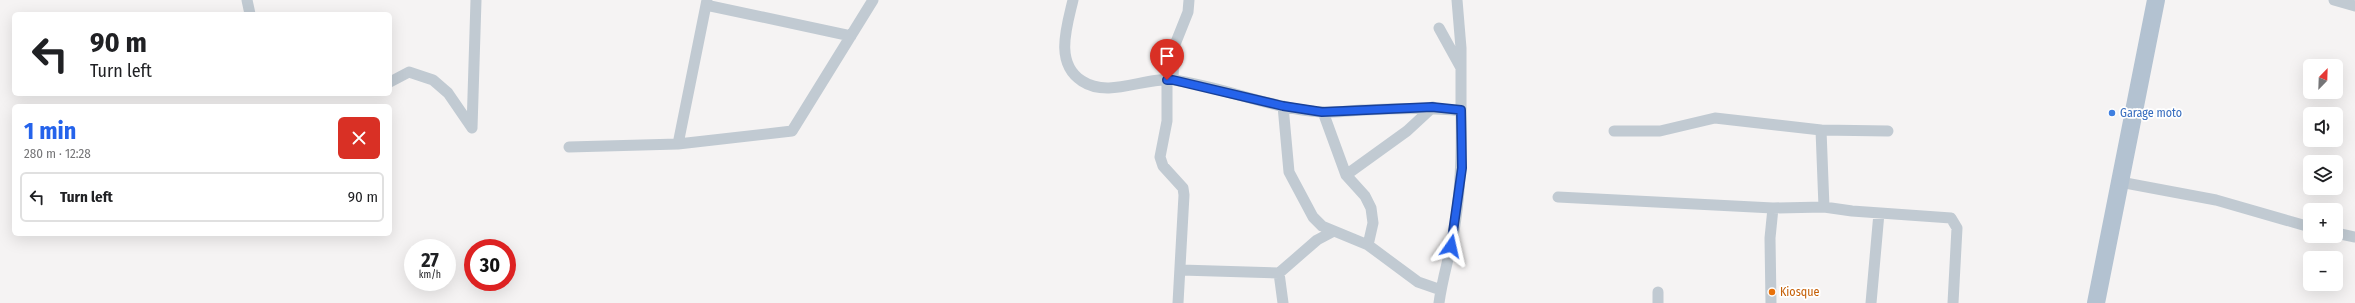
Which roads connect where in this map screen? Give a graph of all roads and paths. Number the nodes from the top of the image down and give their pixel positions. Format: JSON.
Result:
{"nodes":[{"id":1,"x":248,"y":0,"type":"edge"},
{"id":2,"x":476,"y":0,"type":"edge"},
{"id":3,"x":873,"y":0,"type":"edge"},
{"id":4,"x":1073,"y":0,"type":"edge"},
{"id":5,"x":1189,"y":0,"type":"edge"},
{"id":6,"x":1457,"y":0,"type":"edge"},
{"id":7,"x":2156,"y":0,"type":"edge"},
{"id":8,"x":2334,"y":0,"type":"edge"},
{"id":9,"x":707,"y":2,"type":"edge"},
{"id":10,"x":2355,"y":6,"type":"edge"},
{"id":11,"x":250,"y":12,"type":"edge"},
{"id":12,"x":1439,"y":28,"type":"dead end"},
{"id":13,"x":851,"y":36,"type":"junction"},
{"id":14,"x":1460,"y":66,"type":"junction"},
{"id":15,"x":1170,"y":80,"type":"junction"},
{"id":16,"x":392,"y":81,"type":"edge"},
{"id":17,"x":1283,"y":106,"type":"junction"},
{"id":18,"x":1432,"y":107,"type":"junction"},
{"id":19,"x":1461,"y":110,"type":"junction"},
{"id":20,"x":1322,"y":112,"type":"junction"},
{"id":21,"x":1821,"y":130,"type":"junction"},
{"id":22,"x":1614,"y":132,"type":"dead end"},
{"id":23,"x":1888,"y":132,"type":"dead end"},
{"id":24,"x":678,"y":144,"type":"junction"},
{"id":25,"x":569,"y":147,"type":"dead end"},
{"id":26,"x":1346,"y":175,"type":"junction"},
{"id":27,"x":2120,"y":182,"type":"junction"},
{"id":28,"x":1558,"y":197,"type":"dead end"},
{"id":29,"x":1824,"y":207,"type":"junction"},
{"id":30,"x":1773,"y":208,"type":"junction"},
{"id":31,"x":1879,"y":213,"type":"junction"},
{"id":32,"x":2303,"y":225,"type":"edge"},
{"id":33,"x":1334,"y":231,"type":"junction"},
{"id":34,"x":2343,"y":235,"type":"edge"},
{"id":35,"x":2355,"y":238,"type":"edge"},
{"id":36,"x":1368,"y":245,"type":"junction"},
{"id":37,"x":1181,"y":270,"type":"junction"},
{"id":38,"x":1279,"y":273,"type":"junction"},
{"id":39,"x":1441,"y":290,"type":"junction"},
{"id":40,"x":1178,"y":303,"type":"edge"},
{"id":41,"x":1283,"y":303,"type":"edge"},
{"id":42,"x":1438,"y":303,"type":"edge"},
{"id":43,"x":1771,"y":303,"type":"edge"},
{"id":44,"x":1871,"y":303,"type":"edge"},
{"id":45,"x":1953,"y":303,"type":"edge"},
{"id":46,"x":2096,"y":303,"type":"edge"}],
"edges":[{"from":1,"to":11,"type":"street"},
{"from":2,"to":16,"type":"street"},
{"from":3,"to":13,"type":"street"},
{"from":4,"to":15,"type":"street"},
{"from":5,"to":15,"type":"street"},
{"from":6,"to":14,"type":"street"},
{"from":7,"to":27,"type":"main road"},
{"from":8,"to":10,"type":"street"},
{"from":9,"to":13,"type":"street"},
{"from":9,"to":24,"type":"street"},
{"from":12,"to":14,"type":"street"},
{"from":13,"to":24,"type":"street"},
{"from":14,"to":19,"type":"street"},
{"from":15,"to":17,"type":"street"},
{"from":15,"to":37,"type":"street"},
{"from":17,"to":20,"type":"street"},
{"from":17,"to":33,"type":"street"},
{"from":18,"to":19,"type":"street"},
{"from":18,"to":20,"type":"street"},
{"from":18,"to":26,"type":"street"},
{"from":19,"to":39,"type":"street"},
{"from":20,"to":26,"type":"street"},
{"from":21,"to":22,"type":"street"},
{"from":21,"to":23,"type":"street"},
{"from":21,"to":29,"type":"street"},
{"from":24,"to":25,"type":"street"},
{"from":26,"to":36,"type":"street"},
{"from":27,"to":32,"type":"street"},
{"from":27,"to":46,"type":"main road"},
{"from":28,"to":30,"type":"street"},
{"from":29,"to":30,"type":"street"},
{"from":29,"to":31,"type":"street"},
{"from":30,"to":43,"type":"street"},
{"from":31,"to":44,"type":"street"},
{"from":31,"to":45,"type":"street"},
{"from":33,"to":36,"type":"street"},
{"from":33,"to":38,"type":"street"},
{"from":34,"to":35,"type":"street"},
{"from":36,"to":39,"type":"street"},
{"from":37,"to":38,"type":"street"},
{"from":37,"to":40,"type":"street"},
{"from":38,"to":41,"type":"street"},
{"from":39,"to":42,"type":"street"}]}
